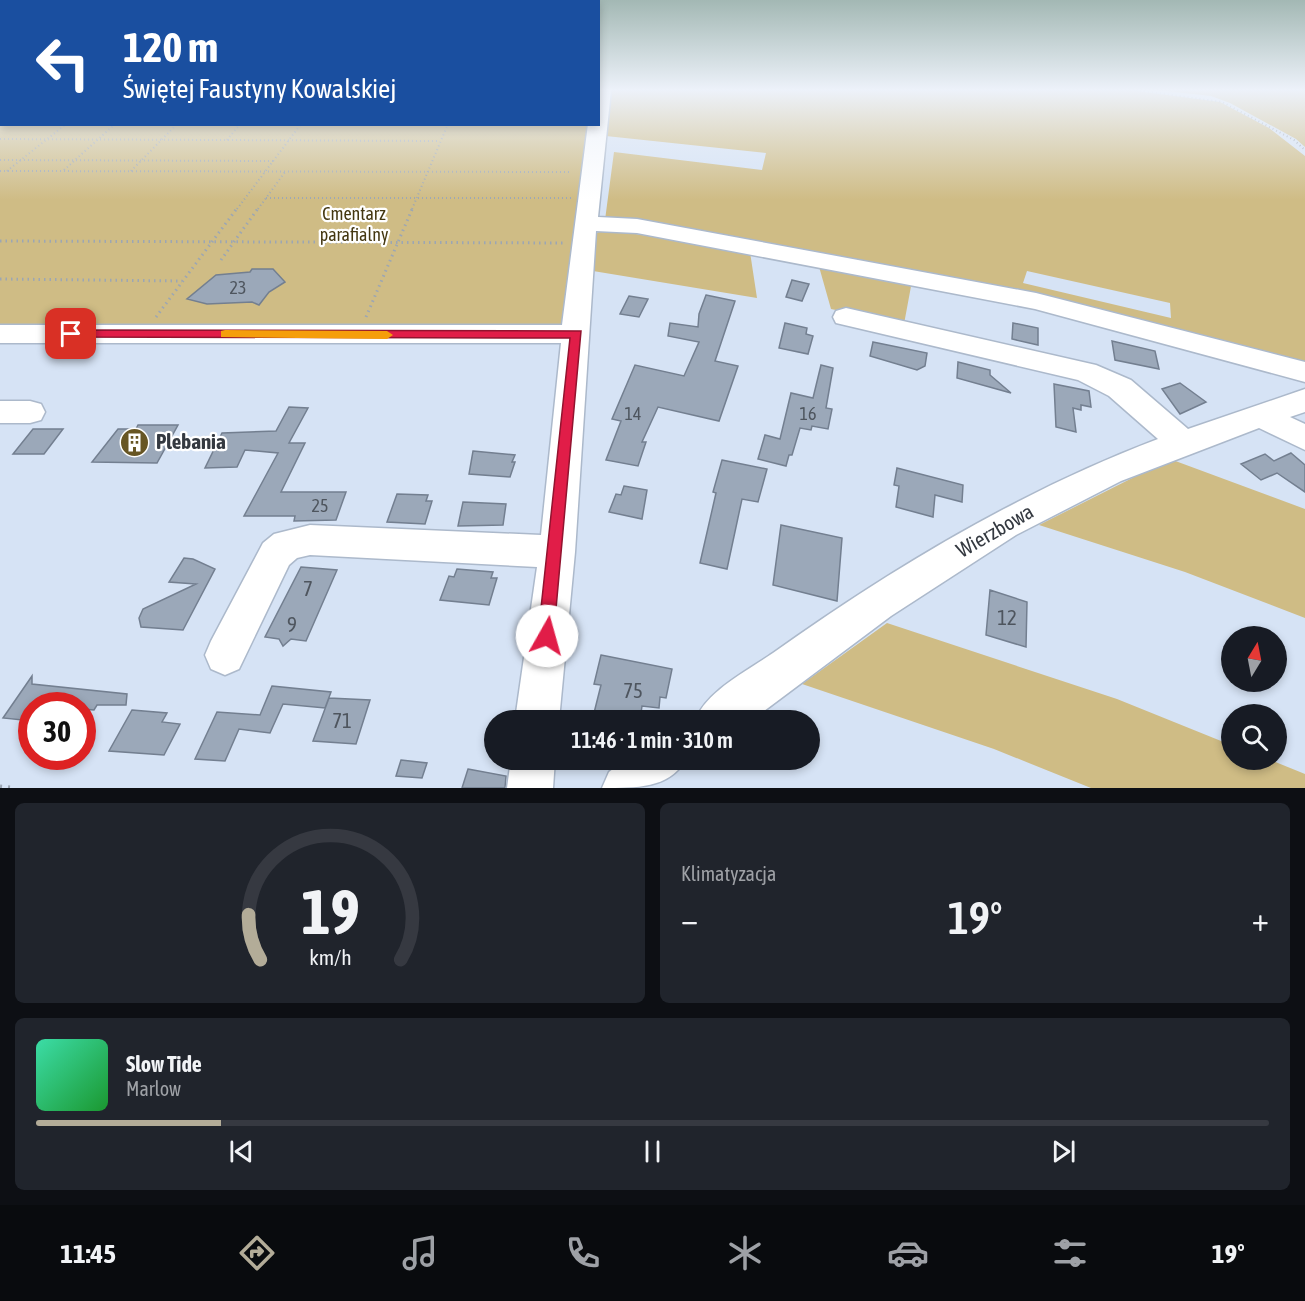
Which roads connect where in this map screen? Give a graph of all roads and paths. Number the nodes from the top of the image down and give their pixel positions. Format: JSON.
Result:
{"nodes":[{"id":1,"x":62,"y":127,"type":"edge"},
{"id":2,"x":112,"y":127,"type":"edge"},
{"id":3,"x":174,"y":127,"type":"edge"},
{"id":4,"x":238,"y":127,"type":"edge"},
{"id":5,"x":298,"y":127,"type":"edge"},
{"id":6,"x":447,"y":127,"type":"edge"},
{"id":7,"x":598,"y":127,"type":"edge"},
{"id":8,"x":1268,"y":127,"type":"edge"},
{"id":9,"x":47,"y":139,"type":"junction"},
{"id":10,"x":0,"y":140,"type":"edge"},
{"id":11,"x":98,"y":140,"type":"junction"},
{"id":12,"x":162,"y":140,"type":"junction"},
{"id":13,"x":227,"y":140,"type":"junction"},
{"id":14,"x":289,"y":140,"type":"junction"},
{"id":15,"x":440,"y":141,"type":"junction"},
{"id":16,"x":1305,"y":150,"type":"edge"},
{"id":17,"x":0,"y":160,"type":"edge"},
{"id":18,"x":21,"y":160,"type":"junction"},
{"id":19,"x":75,"y":160,"type":"junction"},
{"id":20,"x":141,"y":160,"type":"junction"},
{"id":21,"x":273,"y":161,"type":"junction"},
{"id":22,"x":0,"y":171,"type":"edge"},
{"id":23,"x":7,"y":171,"type":"junction"},
{"id":24,"x":63,"y":171,"type":"junction"},
{"id":25,"x":130,"y":171,"type":"junction"},
{"id":26,"x":265,"y":171,"type":"junction"},
{"id":27,"x":285,"y":171,"type":"junction"},
{"id":28,"x":426,"y":172,"type":"junction"},
{"id":29,"x":591,"y":172,"type":"junction"},
{"id":30,"x":415,"y":197,"type":"junction"},
{"id":31,"x":266,"y":198,"type":"junction"},
{"id":32,"x":581,"y":221,"type":"junction"},
{"id":33,"x":0,"y":241,"type":"edge"},
{"id":34,"x":212,"y":242,"type":"junction"},
{"id":35,"x":233,"y":242,"type":"junction"},
{"id":36,"x":396,"y":242,"type":"junction"},
{"id":37,"x":221,"y":260,"type":"dead end"},
{"id":38,"x":0,"y":279,"type":"edge"},
{"id":39,"x":183,"y":281,"type":"junction"},
{"id":40,"x":846,"y":317,"type":"dead end"},
{"id":41,"x":151,"y":325,"type":"dead end"},
{"id":42,"x":362,"y":325,"type":"dead end"},
{"id":43,"x":0,"y":334,"type":"edge"},
{"id":44,"x":577,"y":334,"type":"junction"},
{"id":45,"x":1305,"y":372,"type":"edge"},
{"id":46,"x":1305,"y":400,"type":"edge"},
{"id":47,"x":1260,"y":415,"type":"junction"},
{"id":48,"x":1305,"y":438,"type":"edge"},
{"id":49,"x":1182,"y":442,"type":"junction"},
{"id":50,"x":557,"y":552,"type":"junction"},
{"id":51,"x":225,"y":655,"type":"dead end"},
{"id":52,"x":538,"y":710,"type":"edge"},
{"id":53,"x":730,"y":710,"type":"edge"},
{"id":54,"x":532,"y":770,"type":"edge"},
{"id":55,"x":649,"y":770,"type":"edge"},
{"id":56,"x":0,"y":787,"type":"edge"},
{"id":57,"x":10,"y":788,"type":"edge"},
{"id":58,"x":530,"y":788,"type":"edge"},
{"id":59,"x":625,"y":788,"type":"edge"}],
"edges":[{"from":1,"to":9,"type":"path"},
{"from":2,"to":11,"type":"path"},
{"from":3,"to":12,"type":"path"},
{"from":4,"to":13,"type":"path"},
{"from":5,"to":14,"type":"path"},
{"from":6,"to":15,"type":"path"},
{"from":7,"to":29,"type":"street"},
{"from":8,"to":16,"type":"path"},
{"from":9,"to":10,"type":"path"},
{"from":9,"to":11,"type":"path"},
{"from":9,"to":18,"type":"path"},
{"from":11,"to":12,"type":"path"},
{"from":11,"to":19,"type":"path"},
{"from":12,"to":13,"type":"path"},
{"from":12,"to":20,"type":"path"},
{"from":13,"to":14,"type":"path"},
{"from":14,"to":15,"type":"path"},
{"from":14,"to":21,"type":"path"},
{"from":15,"to":28,"type":"path"},
{"from":17,"to":18,"type":"path"},
{"from":18,"to":19,"type":"path"},
{"from":18,"to":23,"type":"path"},
{"from":19,"to":20,"type":"path"},
{"from":19,"to":24,"type":"path"},
{"from":20,"to":21,"type":"path"},
{"from":20,"to":25,"type":"path"},
{"from":21,"to":26,"type":"path"},
{"from":22,"to":23,"type":"path"},
{"from":23,"to":24,"type":"path"},
{"from":24,"to":25,"type":"path"},
{"from":25,"to":26,"type":"path"},
{"from":26,"to":27,"type":"path"},
{"from":26,"to":34,"type":"path"},
{"from":27,"to":28,"type":"path"},
{"from":27,"to":31,"type":"path"},
{"from":28,"to":29,"type":"path"},
{"from":28,"to":30,"type":"path"},
{"from":29,"to":32,"type":"street"},
{"from":30,"to":31,"type":"path"},
{"from":30,"to":32,"type":"path"},
{"from":30,"to":36,"type":"path"},
{"from":31,"to":35,"type":"path"},
{"from":32,"to":36,"type":"path"},
{"from":32,"to":44,"type":"street"},
{"from":32,"to":45,"type":"street"},
{"from":33,"to":34,"type":"path"},
{"from":34,"to":35,"type":"path"},
{"from":34,"to":39,"type":"path"},
{"from":35,"to":36,"type":"path"},
{"from":35,"to":37,"type":"path"},
{"from":36,"to":42,"type":"path"},
{"from":38,"to":39,"type":"path"},
{"from":39,"to":41,"type":"path"},
{"from":40,"to":49,"type":"street"},
{"from":43,"to":44,"type":"street"},
{"from":44,"to":50,"type":"street"},
{"from":46,"to":47,"type":"street","name":"Wierzbowa"},
{"from":47,"to":48,"type":"street"},
{"from":47,"to":49,"type":"street","name":"Wierzbowa"},
{"from":49,"to":53,"type":"street","name":"Wierzbowa"},
{"from":50,"to":51,"type":"street"},
{"from":50,"to":52,"type":"street"},
{"from":54,"to":58,"type":"street"},
{"from":55,"to":59,"type":"street"},
{"from":56,"to":57,"type":"path"}]}
